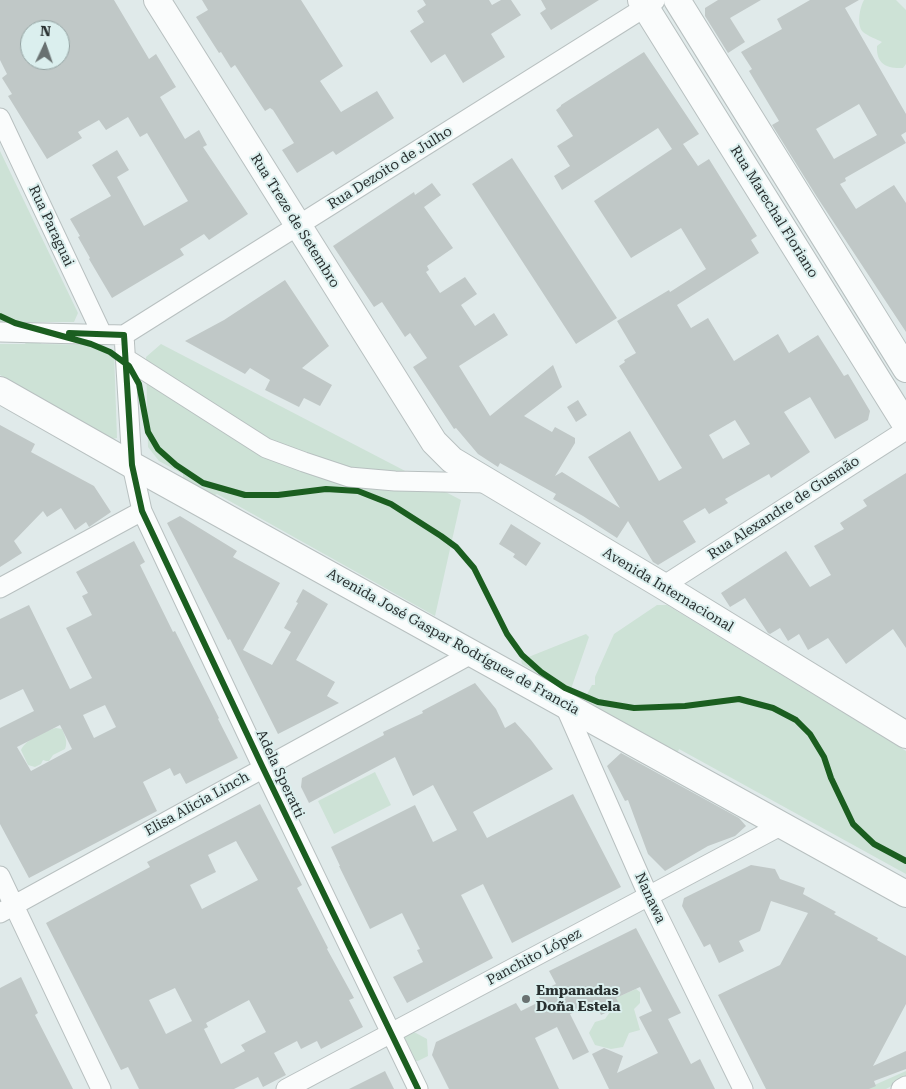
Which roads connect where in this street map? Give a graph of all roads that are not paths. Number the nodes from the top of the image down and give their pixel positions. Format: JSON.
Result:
{"nodes":[{"id":1,"x":157,"y":0,"type":"edge"},
{"id":2,"x":677,"y":0,"type":"edge"},
{"id":3,"x":648,"y":2,"type":"edge"},
{"id":4,"x":0,"y":118,"type":"edge"},
{"id":5,"x":298,"y":225,"type":"junction"},
{"id":6,"x":861,"y":297,"type":"junction"},
{"id":7,"x":836,"y":312,"type":"junction"},
{"id":8,"x":0,"y":332,"type":"edge"},
{"id":9,"x":102,"y":334,"type":"junction"},
{"id":10,"x":124,"y":335,"type":"junction"},
{"id":11,"x":125,"y":358,"type":"junction"},
{"id":12,"x":906,"y":369,"type":"edge"},
{"id":13,"x":0,"y":390,"type":"edge"},
{"id":14,"x":906,"y":424,"type":"edge"},
{"id":15,"x":906,"y":430,"type":"edge"},
{"id":16,"x":434,"y":442,"type":"joint"},
{"id":17,"x":132,"y":464,"type":"junction"},
{"id":18,"x":488,"y":483,"type":"junction"},
{"id":19,"x":142,"y":511,"type":"junction"},
{"id":20,"x":663,"y":586,"type":"junction"},
{"id":21,"x":0,"y":588,"type":"edge"},
{"id":22,"x":473,"y":653,"type":"junction"},
{"id":23,"x":564,"y":704,"type":"junction"},
{"id":24,"x":906,"y":735,"type":"edge"},
{"id":25,"x":263,"y":768,"type":"junction"},
{"id":26,"x":782,"y":825,"type":"junction"},
{"id":27,"x":0,"y":876,"type":"edge"},
{"id":28,"x":906,"y":894,"type":"edge"},
{"id":29,"x":648,"y":895,"type":"junction"},
{"id":30,"x":7,"y":909,"type":"edge"},
{"id":31,"x":390,"y":1032,"type":"junction"},
{"id":32,"x":906,"y":1086,"type":"edge"},
{"id":33,"x":102,"y":1089,"type":"edge"},
{"id":34,"x":286,"y":1089,"type":"edge"},
{"id":35,"x":418,"y":1089,"type":"edge"},
{"id":36,"x":743,"y":1089,"type":"edge"},
{"id":37,"x":901,"y":1089,"type":"edge"}],
"edges":[{"from":1,"to":5,"type":"main road","name":"Rua Treze de Setembro"},
{"from":2,"to":6,"type":"main road","name":"Rua Marechal Floriano"},
{"from":3,"to":5,"type":"street","name":"Rua Dezoito de Julho"},
{"from":3,"to":7,"type":"main road","name":"Rua Marechal Floriano"},
{"from":4,"to":9,"type":"street","name":"Rua Paraguai"},
{"from":5,"to":10,"type":"street","name":"Rua Dezoito de Julho"},
{"from":5,"to":16,"type":"main road","name":"Rua Treze de Setembro"},
{"from":6,"to":7,"type":"main road"},
{"from":6,"to":12,"type":"main road","name":"Rua Marechal Floriano"},
{"from":7,"to":14,"type":"main road","name":"Rua Marechal Floriano"},
{"from":8,"to":9,"type":"street"},
{"from":9,"to":10,"type":"street"},
{"from":10,"to":11,"type":"street","name":"Adela Speratti"},
{"from":11,"to":17,"type":"street","name":"Adela Speratti"},
{"from":11,"to":18,"type":"street"},
{"from":13,"to":17,"type":"main road","name":"Avenida José Gaspar Rodríguez de Francia"},
{"from":15,"to":20,"type":"street","name":"Rua Alexandre de Gusmão"},
{"from":16,"to":18,"type":"main road","name":"Avenida Internacional"},
{"from":17,"to":19,"type":"street","name":"Adela Speratti"},
{"from":17,"to":22,"type":"main road","name":"Avenida José Gaspar Rodríguez de Francia"},
{"from":18,"to":20,"type":"main road","name":"Avenida Internacional"},
{"from":19,"to":21,"type":"street"},
{"from":19,"to":25,"type":"street","name":"Adela Speratti"},
{"from":20,"to":24,"type":"main road","name":"Avenida Internacional"},
{"from":22,"to":23,"type":"main road","name":"Avenida José Gaspar Rodríguez de Francia"},
{"from":22,"to":25,"type":"street","name":"Elisa Alicia Linch"},
{"from":23,"to":26,"type":"main road","name":"Avenida José Gaspar Rodríguez de Francia"},
{"from":23,"to":29,"type":"street","name":"Nanawa"},
{"from":25,"to":30,"type":"street","name":"Elisa Alicia Linch"},
{"from":25,"to":31,"type":"street","name":"Adela Speratti"},
{"from":26,"to":28,"type":"main road","name":"Avenida José Gaspar Rodríguez de Francia"},
{"from":26,"to":29,"type":"street","name":"Panchito López"},
{"from":27,"to":30,"type":"street"},
{"from":29,"to":31,"type":"street","name":"Panchito López"},
{"from":29,"to":36,"type":"street","name":"Nanawa"},
{"from":30,"to":33,"type":"street"},
{"from":31,"to":34,"type":"street","name":"Panchito López"},
{"from":31,"to":35,"type":"street","name":"Adela Speratti"},
{"from":32,"to":37,"type":"street"}]}
